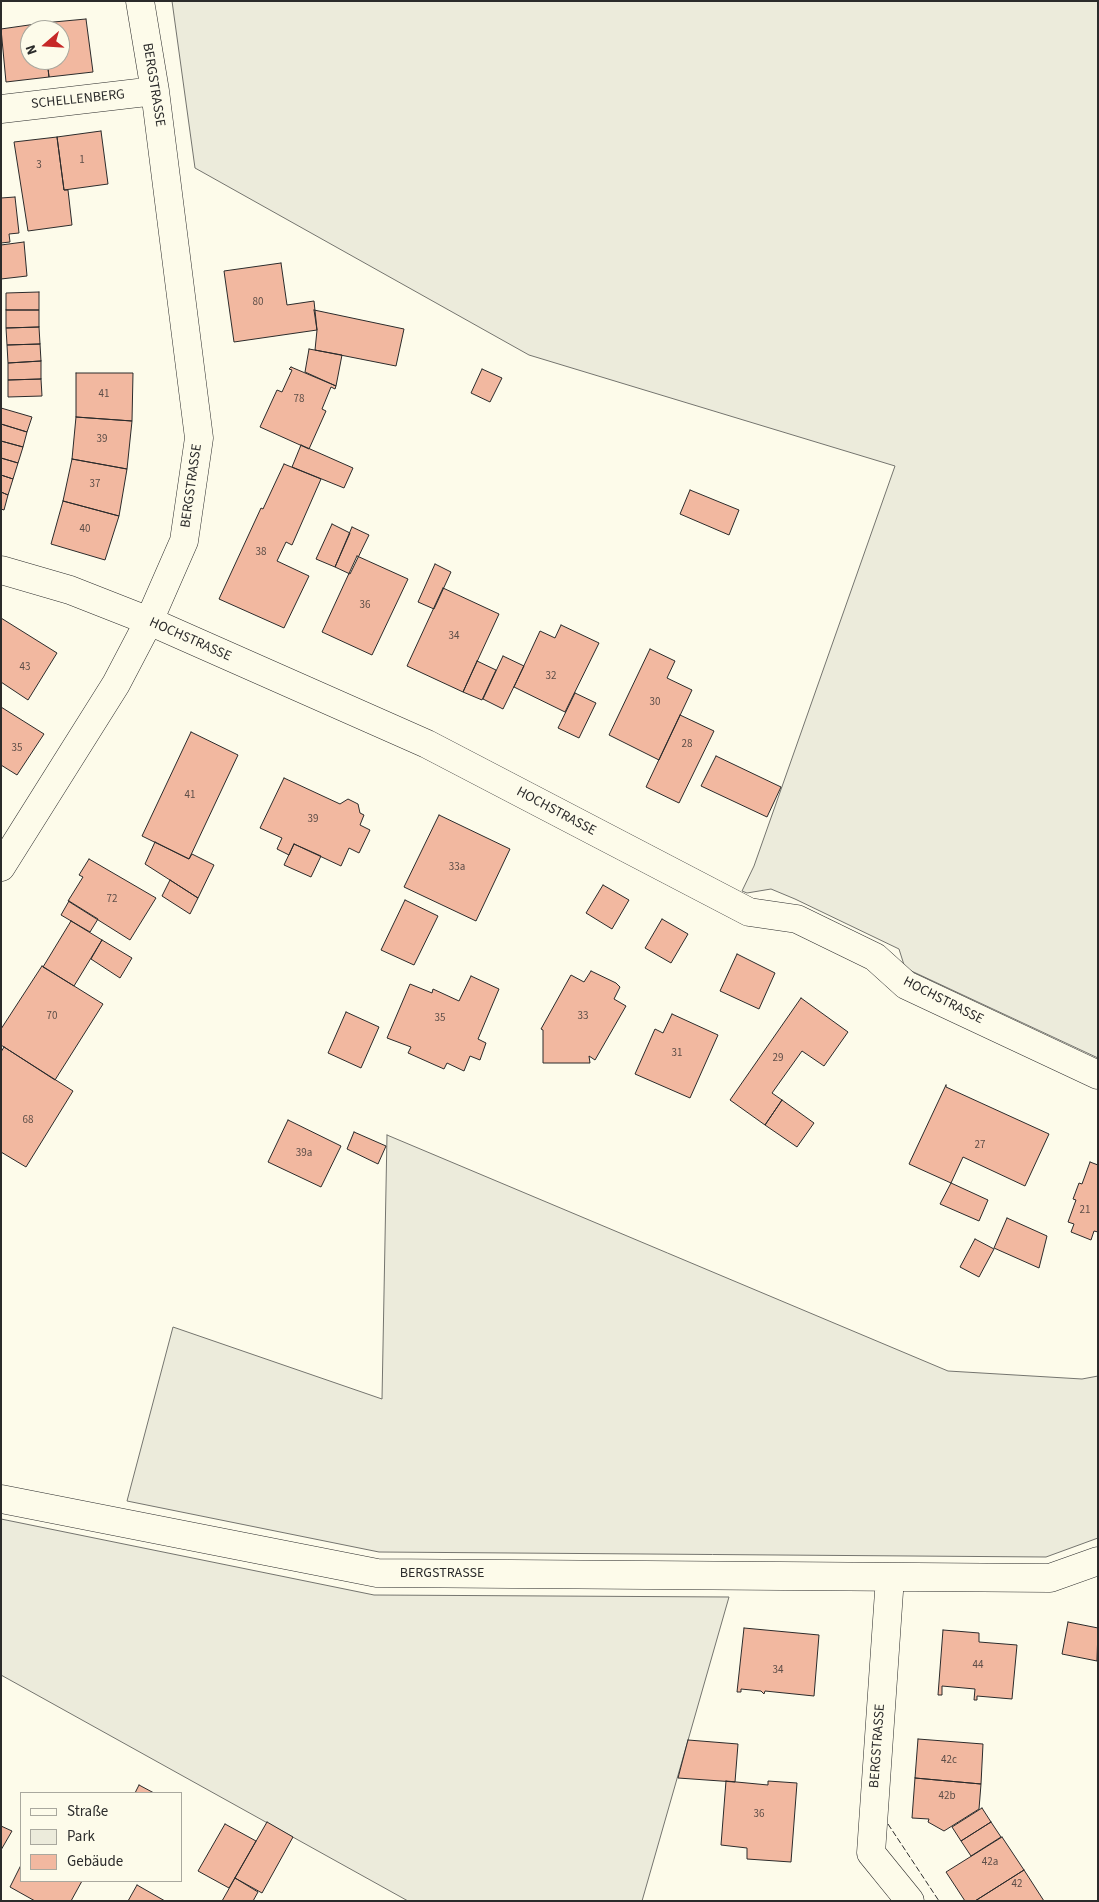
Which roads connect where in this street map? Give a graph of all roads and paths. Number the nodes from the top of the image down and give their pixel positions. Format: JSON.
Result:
{"nodes":[{"id":1,"x":140,"y":1,"type":"edge"},
{"id":2,"x":155,"y":92,"type":"junction"},
{"id":3,"x":1,"y":109,"type":"edge"},
{"id":4,"x":1,"y":570,"type":"edge"},
{"id":5,"x":149,"y":621,"type":"junction"},
{"id":6,"x":1,"y":867,"type":"edge"},
{"id":7,"x":1098,"y":1075,"type":"edge"},
{"id":8,"x":1,"y":1499,"type":"edge"},
{"id":9,"x":1098,"y":1560,"type":"edge"},
{"id":10,"x":890,"y":1577,"type":"junction"},
{"id":11,"x":910,"y":1901,"type":"edge"}],
"edges":[{"from":1,"to":2,"type":"street","name":"BERGSTRASSE"},
{"from":2,"to":3,"type":"street","name":"SCHELLENBERG"},
{"from":2,"to":5,"type":"street","name":"BERGSTRASSE"},
{"from":4,"to":5,"type":"street","name":"HOCHSTRASSE"},
{"from":5,"to":6,"type":"street","name":"BERGSTRASSE"},
{"from":5,"to":7,"type":"street","name":"HOCHSTRASSE"},
{"from":8,"to":10,"type":"street","name":"BERGSTRASSE"},
{"from":9,"to":10,"type":"street","name":"BERGSTRASSE"},
{"from":10,"to":11,"type":"street","name":"BERGSTRASSE"}]}
